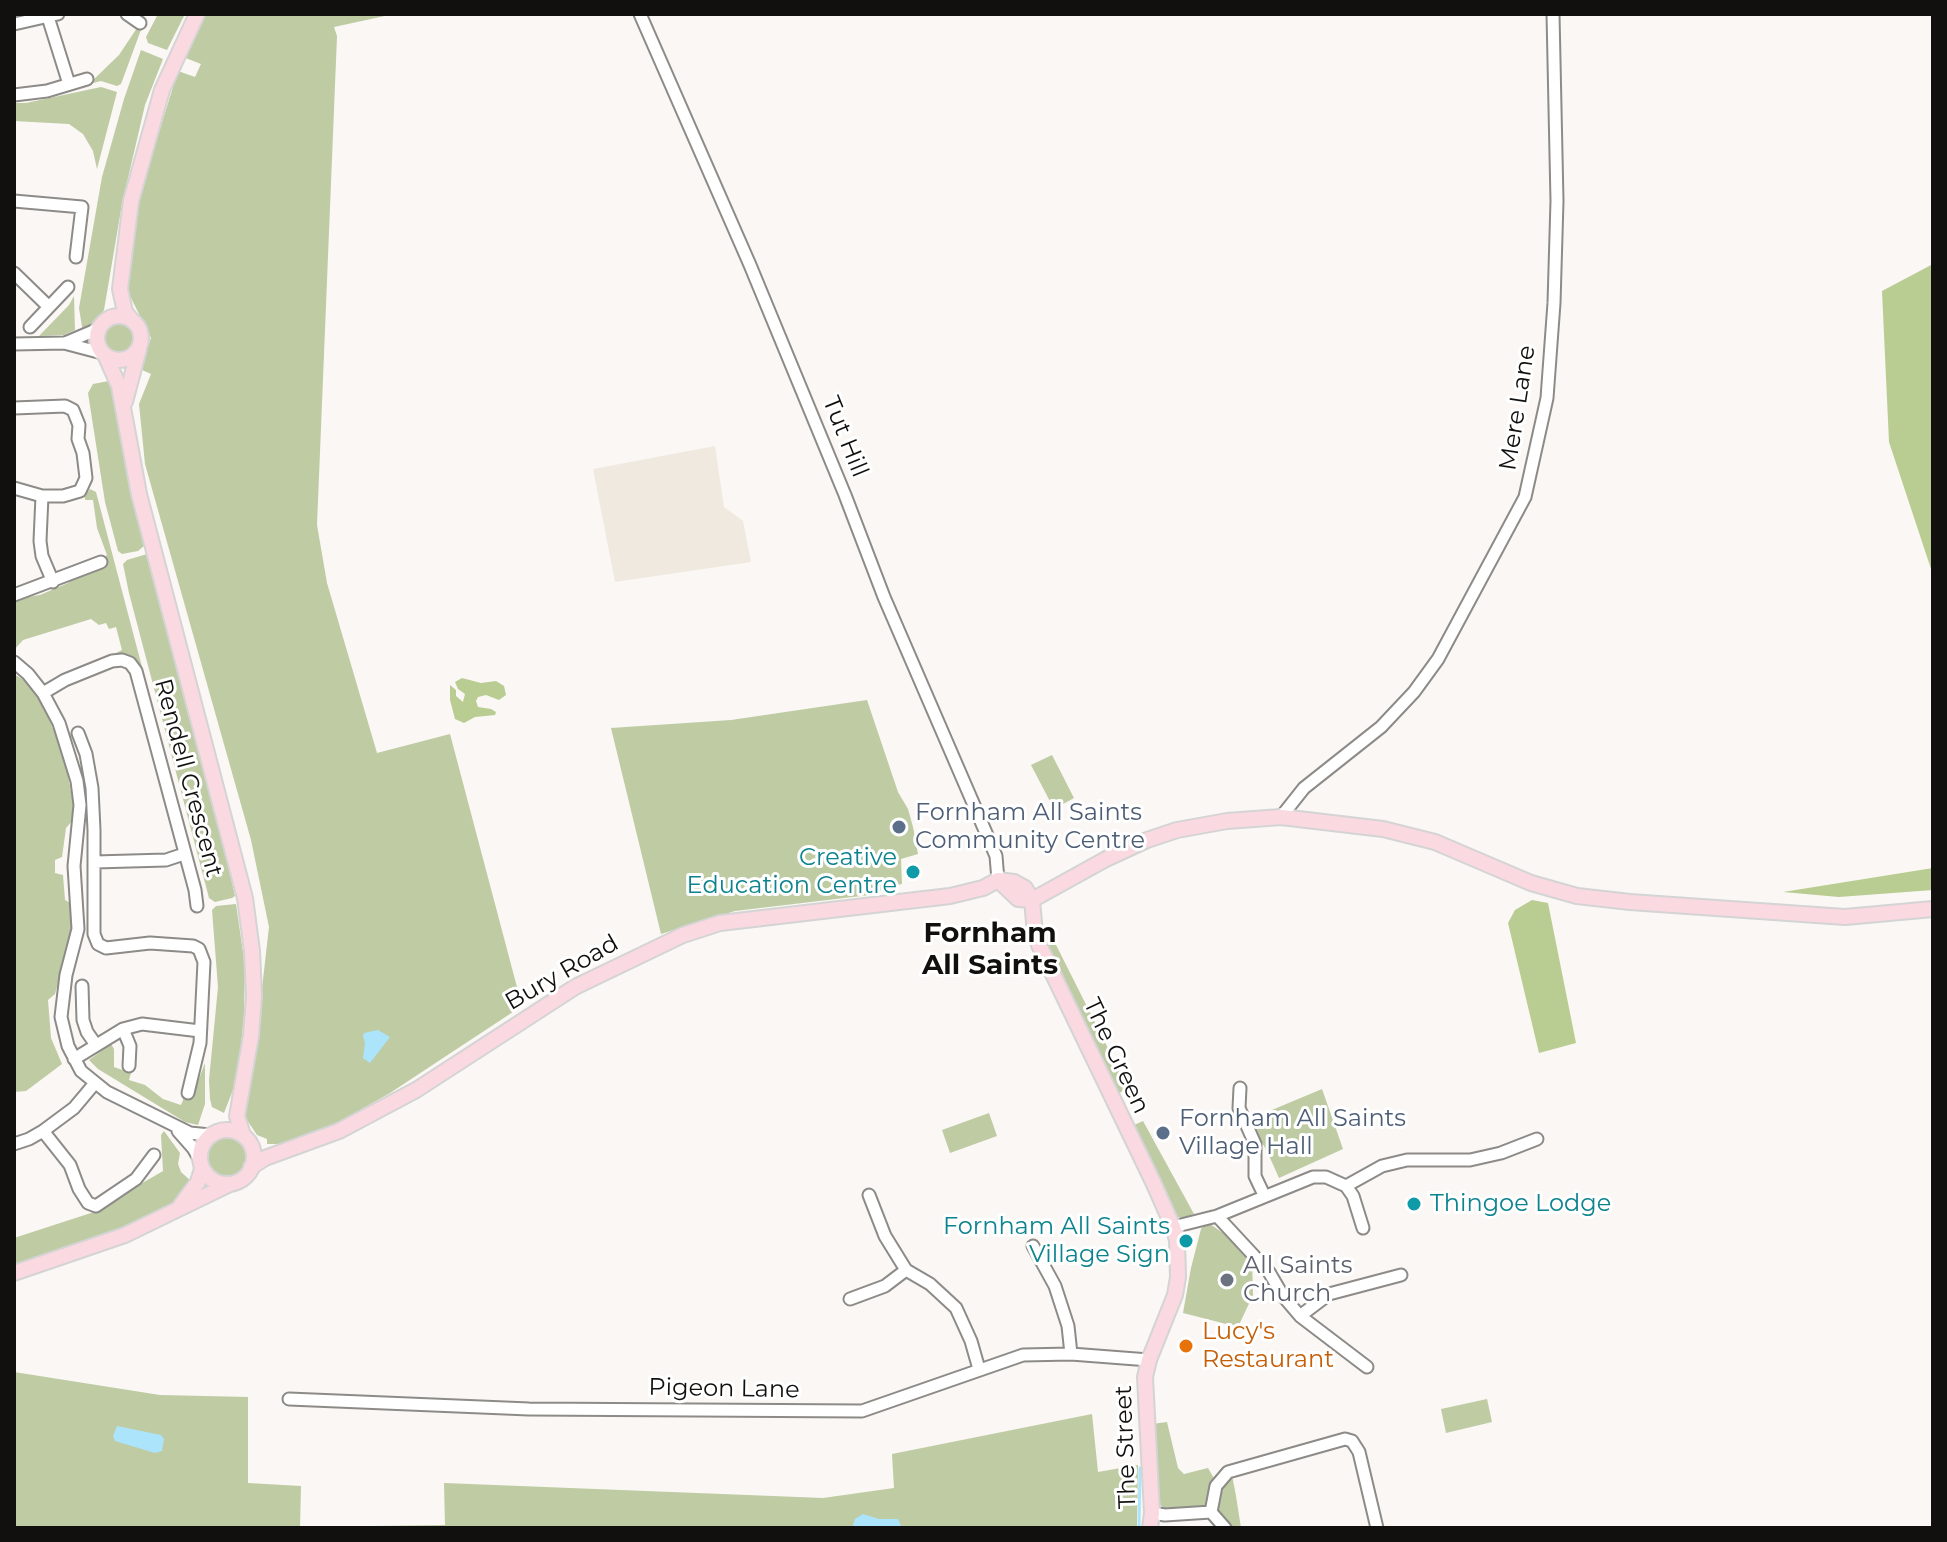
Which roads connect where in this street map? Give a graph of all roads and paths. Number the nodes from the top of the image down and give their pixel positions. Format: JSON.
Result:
{"nodes":[{"id":1,"x":127,"y":14,"type":"edge"},
{"id":2,"x":197,"y":14,"type":"edge"},
{"id":3,"x":640,"y":14,"type":"edge"},
{"id":4,"x":1553,"y":14,"type":"edge"},
{"id":5,"x":53,"y":15,"type":"edge"},
{"id":6,"x":140,"y":23,"type":"dead end"},
{"id":7,"x":14,"y":24,"type":"edge"},
{"id":8,"x":87,"y":79,"type":"dead end"},
{"id":9,"x":69,"y":84,"type":"junction"},
{"id":10,"x":14,"y":95,"type":"edge"},
{"id":11,"x":14,"y":201,"type":"edge"},
{"id":12,"x":76,"y":257,"type":"dead end"},
{"id":13,"x":121,"y":271,"type":"junction"},
{"id":14,"x":14,"y":273,"type":"edge"},
{"id":15,"x":68,"y":287,"type":"dead end"},
{"id":16,"x":49,"y":307,"type":"junction"},
{"id":17,"x":130,"y":318,"type":"junction"},
{"id":18,"x":100,"y":326,"type":"junction"},
{"id":19,"x":30,"y":327,"type":"dead end"},
{"id":20,"x":64,"y":343,"type":"junction"},
{"id":21,"x":14,"y":344,"type":"edge"},
{"id":22,"x":139,"y":347,"type":"junction"},
{"id":23,"x":104,"y":355,"type":"junction"},
{"id":24,"x":14,"y":408,"type":"edge"},
{"id":25,"x":123,"y":410,"type":"junction"},
{"id":26,"x":14,"y":488,"type":"edge"},
{"id":27,"x":42,"y":496,"type":"junction"},
{"id":28,"x":101,"y":562,"type":"dead end"},
{"id":29,"x":53,"y":582,"type":"junction"},
{"id":30,"x":14,"y":595,"type":"edge"},
{"id":31,"x":14,"y":662,"type":"edge"},
{"id":32,"x":43,"y":693,"type":"junction"},
{"id":33,"x":78,"y":733,"type":"dead end"},
{"id":34,"x":1281,"y":817,"type":"junction"},
{"id":35,"x":184,"y":854,"type":"junction"},
{"id":36,"x":95,"y":862,"type":"junction"},
{"id":37,"x":998,"y":880,"type":"junction"},
{"id":38,"x":1032,"y":900,"type":"junction"},
{"id":39,"x":197,"y":906,"type":"dead end"},
{"id":40,"x":1933,"y":909,"type":"edge"},
{"id":41,"x":82,"y":986,"type":"dead end"},
{"id":42,"x":123,"y":1029,"type":"junction"},
{"id":43,"x":200,"y":1031,"type":"junction"},
{"id":44,"x":96,"y":1045,"type":"junction"},
{"id":45,"x":74,"y":1059,"type":"junction"},
{"id":46,"x":129,"y":1066,"type":"dead end"},
{"id":47,"x":95,"y":1083,"type":"junction"},
{"id":48,"x":1240,"y":1088,"type":"dead end"},
{"id":49,"x":188,"y":1093,"type":"dead end"},
{"id":50,"x":239,"y":1097,"type":"junction"},
{"id":51,"x":172,"y":1125,"type":"junction"},
{"id":52,"x":43,"y":1131,"type":"junction"},
{"id":53,"x":213,"y":1134,"type":"junction"},
{"id":54,"x":246,"y":1138,"type":"junction"},
{"id":55,"x":1537,"y":1139,"type":"dead end"},
{"id":56,"x":14,"y":1144,"type":"edge"},
{"id":57,"x":295,"y":1148,"type":"junction"},
{"id":58,"x":154,"y":1155,"type":"dead end"},
{"id":59,"x":201,"y":1165,"type":"junction"},
{"id":60,"x":251,"y":1167,"type":"junction"},
{"id":61,"x":230,"y":1184,"type":"junction"},
{"id":62,"x":1346,"y":1186,"type":"junction"},
{"id":63,"x":869,"y":1195,"type":"dead end"},
{"id":64,"x":1264,"y":1195,"type":"junction"},
{"id":65,"x":179,"y":1209,"type":"junction"},
{"id":66,"x":1217,"y":1216,"type":"junction"},
{"id":67,"x":1173,"y":1227,"type":"junction"},
{"id":68,"x":1363,"y":1228,"type":"dead end"},
{"id":69,"x":1033,"y":1246,"type":"dead end"},
{"id":70,"x":906,"y":1270,"type":"junction"},
{"id":71,"x":14,"y":1273,"type":"edge"},
{"id":72,"x":1401,"y":1275,"type":"dead end"},
{"id":73,"x":850,"y":1299,"type":"dead end"},
{"id":74,"x":1300,"y":1316,"type":"junction"},
{"id":75,"x":1071,"y":1354,"type":"junction"},
{"id":76,"x":1149,"y":1360,"type":"junction"},
{"id":77,"x":1367,"y":1367,"type":"dead end"},
{"id":78,"x":979,"y":1369,"type":"junction"},
{"id":79,"x":289,"y":1399,"type":"dead end"},
{"id":80,"x":1211,"y":1512,"type":"junction"},
{"id":81,"x":1151,"y":1520,"type":"edge"},
{"id":82,"x":1225,"y":1528,"type":"edge"},
{"id":83,"x":1377,"y":1528,"type":"edge"}],
"edges":[{"from":1,"to":6,"type":"street"},
{"from":2,"to":13,"type":"main road"},
{"from":3,"to":37,"type":"street","name":"Tut Hill"},
{"from":4,"to":34,"type":"street","name":"Mere Lane"},
{"from":5,"to":7,"type":"street"},
{"from":5,"to":9,"type":"street"},
{"from":8,"to":9,"type":"street"},
{"from":9,"to":10,"type":"street"},
{"from":11,"to":12,"type":"street"},
{"from":13,"to":17,"type":"main road"},
{"from":13,"to":18,"type":"main road"},
{"from":14,"to":16,"type":"street"},
{"from":15,"to":16,"type":"street"},
{"from":16,"to":19,"type":"street"},
{"from":17,"to":18,"type":"main road"},
{"from":17,"to":22,"type":"main road"},
{"from":18,"to":20,"type":"street"},
{"from":18,"to":23,"type":"main road"},
{"from":20,"to":21,"type":"street"},
{"from":20,"to":23,"type":"street"},
{"from":22,"to":23,"type":"main road"},
{"from":22,"to":25,"type":"main road"},
{"from":23,"to":25,"type":"main road"},
{"from":24,"to":27,"type":"street"},
{"from":25,"to":50,"type":"main road"},
{"from":26,"to":27,"type":"street"},
{"from":27,"to":29,"type":"street"},
{"from":28,"to":29,"type":"street"},
{"from":29,"to":30,"type":"street"},
{"from":31,"to":32,"type":"street"},
{"from":32,"to":35,"type":"street","name":"Rendell Crescent"},
{"from":32,"to":45,"type":"street"},
{"from":33,"to":36,"type":"street"},
{"from":34,"to":38,"type":"main road"},
{"from":34,"to":40,"type":"main road"},
{"from":35,"to":36,"type":"street"},
{"from":35,"to":39,"type":"street","name":"Rendell Crescent"},
{"from":36,"to":43,"type":"street"},
{"from":37,"to":38,"type":"main road"},
{"from":37,"to":57,"type":"main road","name":"Bury Road"},
{"from":38,"to":67,"type":"main road","name":"The Green"},
{"from":41,"to":44,"type":"street"},
{"from":42,"to":43,"type":"street"},
{"from":42,"to":44,"type":"street"},
{"from":42,"to":46,"type":"street"},
{"from":43,"to":49,"type":"street"},
{"from":44,"to":45,"type":"street"},
{"from":45,"to":47,"type":"street"},
{"from":47,"to":51,"type":"street"},
{"from":47,"to":52,"type":"street"},
{"from":48,"to":64,"type":"street"},
{"from":50,"to":53,"type":"main road"},
{"from":50,"to":54,"type":"main road"},
{"from":51,"to":53,"type":"street"},
{"from":51,"to":59,"type":"street"},
{"from":52,"to":56,"type":"street"},
{"from":52,"to":58,"type":"street"},
{"from":53,"to":54,"type":"main road"},
{"from":53,"to":59,"type":"main road"},
{"from":54,"to":57,"type":"main road","name":"Bury Road"},
{"from":54,"to":60,"type":"main road"},
{"from":55,"to":62,"type":"street"},
{"from":57,"to":60,"type":"main road","name":"Bury Road"},
{"from":59,"to":61,"type":"main road"},
{"from":59,"to":65,"type":"main road"},
{"from":60,"to":61,"type":"main road"},
{"from":61,"to":65,"type":"main road"},
{"from":62,"to":64,"type":"street"},
{"from":62,"to":68,"type":"street"},
{"from":63,"to":70,"type":"street"},
{"from":64,"to":66,"type":"street"},
{"from":65,"to":71,"type":"main road"},
{"from":66,"to":67,"type":"street"},
{"from":66,"to":74,"type":"street"},
{"from":67,"to":76,"type":"main road","name":"The Street"},
{"from":69,"to":75,"type":"street"},
{"from":70,"to":73,"type":"street"},
{"from":70,"to":78,"type":"street"},
{"from":72,"to":74,"type":"street"},
{"from":74,"to":77,"type":"street"},
{"from":75,"to":76,"type":"street","name":"Pigeon Lane"},
{"from":75,"to":78,"type":"street","name":"Pigeon Lane"},
{"from":76,"to":81,"type":"main road","name":"The Street"},
{"from":78,"to":79,"type":"street","name":"Pigeon Lane"},
{"from":80,"to":81,"type":"street"},
{"from":80,"to":82,"type":"street"},
{"from":80,"to":83,"type":"street"}]}
